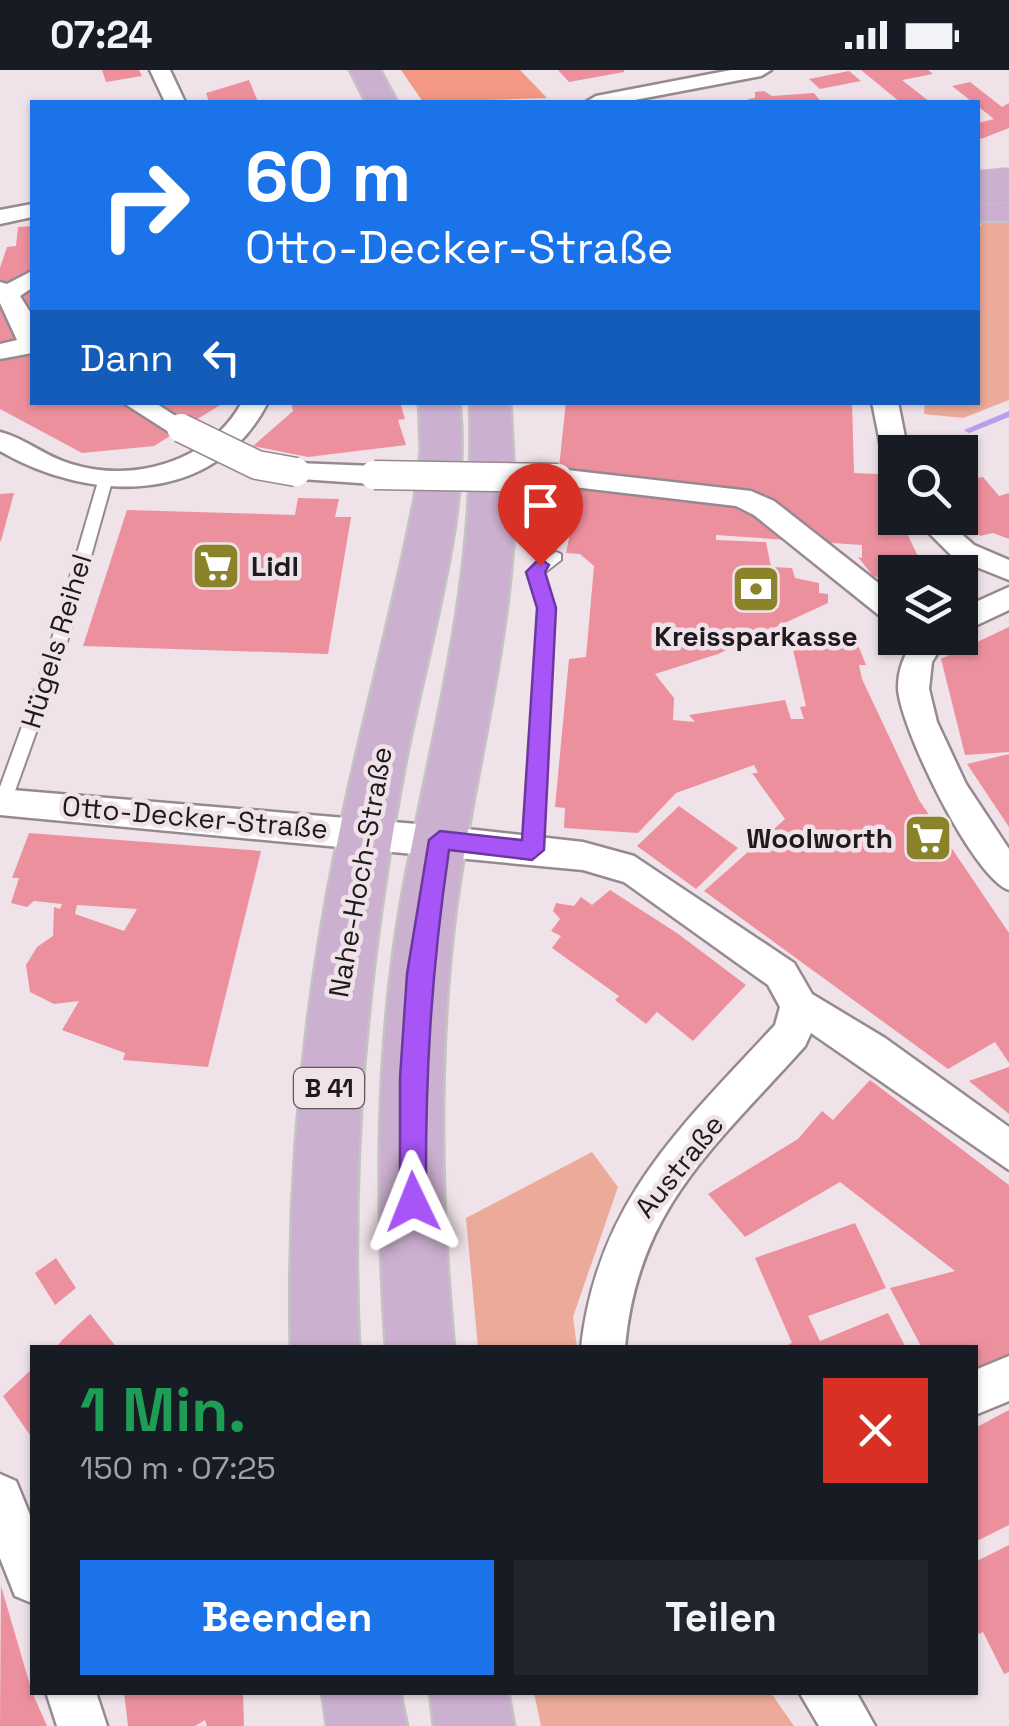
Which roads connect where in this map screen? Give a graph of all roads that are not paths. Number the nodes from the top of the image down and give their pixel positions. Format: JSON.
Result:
{"nodes":[{"id":1,"x":160,"y":70,"type":"edge"},
{"id":2,"x":365,"y":70,"type":"edge"},
{"id":3,"x":761,"y":70,"type":"edge"},
{"id":4,"x":173,"y":100,"type":"edge"},
{"id":5,"x":381,"y":100,"type":"edge"},
{"id":6,"x":606,"y":100,"type":"edge"},
{"id":7,"x":1009,"y":169,"type":"edge"},
{"id":8,"x":1009,"y":185,"type":"edge"},
{"id":9,"x":980,"y":188,"type":"edge"},
{"id":10,"x":980,"y":196,"type":"edge"},
{"id":11,"x":28,"y":211,"type":"edge"},
{"id":12,"x":980,"y":211,"type":"edge"},
{"id":13,"x":1009,"y":211,"type":"edge"},
{"id":14,"x":0,"y":217,"type":"edge"},
{"id":15,"x":30,"y":279,"type":"edge"},
{"id":16,"x":3,"y":292,"type":"edge"},
{"id":17,"x":30,"y":342,"type":"edge"},
{"id":18,"x":30,"y":345,"type":"edge"},
{"id":19,"x":0,"y":352,"type":"edge"},
{"id":20,"x":139,"y":405,"type":"edge"},
{"id":21,"x":252,"y":405,"type":"edge"},
{"id":22,"x":438,"y":405,"type":"edge"},
{"id":23,"x":490,"y":405,"type":"edge"},
{"id":24,"x":886,"y":405,"type":"edge"},
{"id":25,"x":892,"y":435,"type":"edge"},
{"id":26,"x":0,"y":440,"type":"edge"},
{"id":27,"x":106,"y":478,"type":"junction"},
{"id":28,"x":595,"y":482,"type":"junction"},
{"id":29,"x":578,"y":505,"type":"dead end"},
{"id":30,"x":947,"y":535,"type":"edge"},
{"id":31,"x":556,"y":557,"type":"dead end"},
{"id":32,"x":1006,"y":582,"type":"edge"},
{"id":33,"x":878,"y":599,"type":"edge"},
{"id":34,"x":978,"y":606,"type":"edge"},
{"id":35,"x":916,"y":655,"type":"edge"},
{"id":36,"x":2,"y":802,"type":"edge"},
{"id":37,"x":365,"y":832,"type":"junction"},
{"id":38,"x":440,"y":840,"type":"junction"},
{"id":39,"x":532,"y":850,"type":"junction"},
{"id":40,"x":1009,"y":876,"type":"edge"},
{"id":41,"x":799,"y":1006,"type":"junction"},
{"id":42,"x":1009,"y":1151,"type":"edge"},
{"id":43,"x":325,"y":1345,"type":"edge"},
{"id":44,"x":420,"y":1345,"type":"edge"},
{"id":45,"x":603,"y":1345,"type":"edge"},
{"id":46,"x":1009,"y":1378,"type":"edge"},
{"id":47,"x":978,"y":1392,"type":"edge"},
{"id":48,"x":0,"y":1498,"type":"edge"},
{"id":49,"x":30,"y":1574,"type":"edge"},
{"id":50,"x":72,"y":1695,"type":"edge"},
{"id":51,"x":362,"y":1695,"type":"edge"},
{"id":52,"x":469,"y":1695,"type":"edge"},
{"id":53,"x":826,"y":1695,"type":"edge"},
{"id":54,"x":82,"y":1726,"type":"edge"},
{"id":55,"x":367,"y":1726,"type":"edge"},
{"id":56,"x":474,"y":1726,"type":"edge"},
{"id":57,"x":850,"y":1726,"type":"edge"}],
"edges":[{"from":1,"to":4,"type":"street"},
{"from":2,"to":5,"type":"main road"},
{"from":3,"to":6,"type":"street"},
{"from":7,"to":10,"type":"street"},
{"from":8,"to":9,"type":"main road","bridge":true},
{"from":11,"to":14,"type":"street"},
{"from":12,"to":13,"type":"main road"},
{"from":15,"to":16,"type":"street"},
{"from":16,"to":17,"type":"street"},
{"from":18,"to":19,"type":"street"},
{"from":20,"to":28,"type":"street","bridge":true},
{"from":21,"to":27,"type":"street"},
{"from":22,"to":37,"type":"main road","name":"Nahe-Hoch-Straße","number":"B 41"},
{"from":23,"to":38,"type":"main road"},
{"from":24,"to":25,"type":"street"},
{"from":26,"to":27,"type":"street"},
{"from":27,"to":36,"type":"lane","name":"Hügels Reihel"},
{"from":28,"to":29,"type":"street"},
{"from":28,"to":33,"type":"street"},
{"from":30,"to":32,"type":"street"},
{"from":31,"to":39,"type":"lane"},
{"from":32,"to":34,"type":"street"},
{"from":35,"to":40,"type":"street"},
{"from":36,"to":37,"type":"street","name":"Otto-Decker-Straße"},
{"from":37,"to":38,"type":"street","name":"Otto-Decker-Straße"},
{"from":37,"to":43,"type":"main road","name":"Nahe-Hoch-Straße","number":"B 41"},
{"from":38,"to":39,"type":"street","name":"Otto-Decker-Straße"},
{"from":38,"to":44,"type":"main road"},
{"from":39,"to":41,"type":"street","name":"Otto-Decker-Straße"},
{"from":41,"to":42,"type":"street","name":"Otto-Decker-Straße"},
{"from":41,"to":45,"type":"street","name":"Austraße"},
{"from":46,"to":47,"type":"street"},
{"from":48,"to":49,"type":"street"},
{"from":50,"to":54,"type":"street"},
{"from":51,"to":55,"type":"main road"},
{"from":52,"to":56,"type":"main road"},
{"from":53,"to":57,"type":"street"}]}
